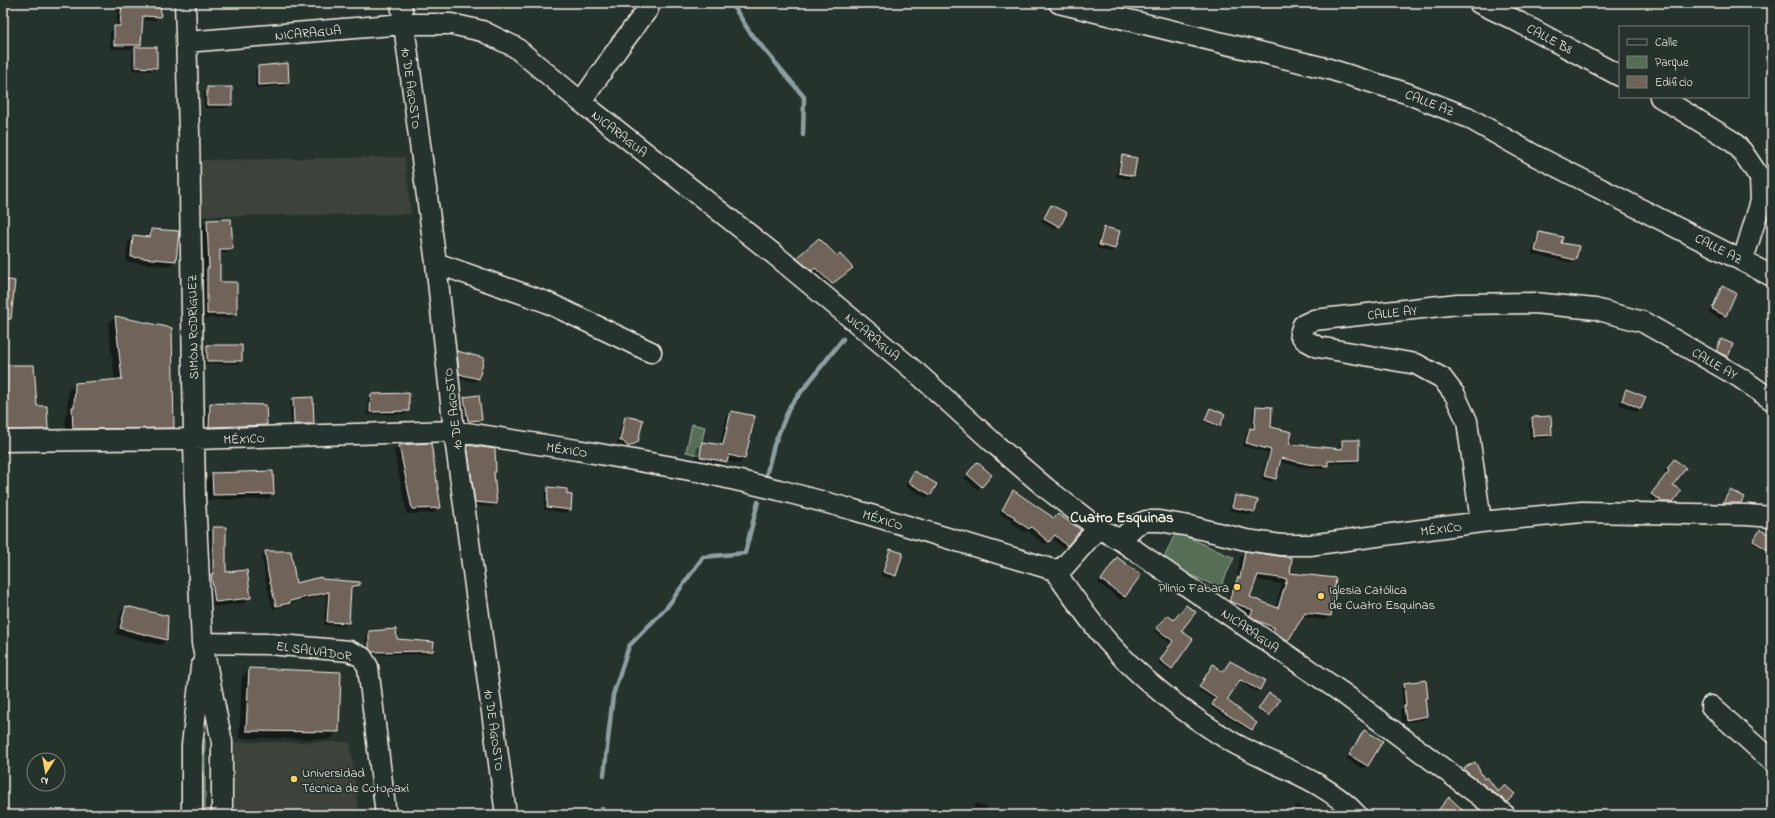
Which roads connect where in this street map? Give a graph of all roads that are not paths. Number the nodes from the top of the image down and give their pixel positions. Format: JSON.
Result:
{"nodes":[{"id":1,"x":185,"y":3,"type":"edge"},
{"id":2,"x":401,"y":3,"type":"edge"},
{"id":3,"x":1059,"y":3,"type":"edge"},
{"id":4,"x":1479,"y":3,"type":"edge"},
{"id":5,"x":648,"y":9,"type":"dead end"},
{"id":6,"x":404,"y":24,"type":"junction"},
{"id":7,"x":186,"y":42,"type":"junction"},
{"id":8,"x":1619,"y":75,"type":"edge"},
{"id":9,"x":1662,"y":98,"type":"edge"},
{"id":10,"x":581,"y":102,"type":"junction"},
{"id":11,"x":1743,"y":260,"type":"junction"},
{"id":12,"x":436,"y":263,"type":"junction"},
{"id":13,"x":1772,"y":276,"type":"edge"},
{"id":14,"x":651,"y":352,"type":"dead end"},
{"id":15,"x":1772,"y":400,"type":"edge"},
{"id":16,"x":454,"y":431,"type":"junction"},
{"id":17,"x":194,"y":439,"type":"junction"},
{"id":18,"x":3,"y":441,"type":"edge"},
{"id":19,"x":1772,"y":517,"type":"edge"},
{"id":20,"x":1481,"y":522,"type":"junction"},
{"id":21,"x":1098,"y":528,"type":"junction"},
{"id":22,"x":1120,"y":540,"type":"junction"},
{"id":23,"x":1054,"y":570,"type":"junction"},
{"id":24,"x":202,"y":647,"type":"junction"},
{"id":25,"x":1711,"y":706,"type":"dead end"},
{"id":26,"x":1772,"y":761,"type":"edge"},
{"id":27,"x":192,"y":815,"type":"edge"},
{"id":28,"x":222,"y":815,"type":"edge"},
{"id":29,"x":386,"y":815,"type":"edge"},
{"id":30,"x":506,"y":815,"type":"edge"},
{"id":31,"x":1357,"y":815,"type":"edge"},
{"id":32,"x":1505,"y":815,"type":"edge"}],
"edges":[{"from":1,"to":7,"type":"street","name":"SIMÓN RODRÍGUEZ"},
{"from":2,"to":6,"type":"street","name":"10 DE AGOSTO"},
{"from":3,"to":11,"type":"street","name":"CALLE AZ"},
{"from":4,"to":8,"type":"street","name":"CALLE B8"},
{"from":5,"to":10,"type":"street"},
{"from":6,"to":7,"type":"street","name":"NICARAGUA"},
{"from":6,"to":10,"type":"street","name":"NICARAGUA"},
{"from":6,"to":12,"type":"street","name":"10 DE AGOSTO"},
{"from":7,"to":17,"type":"street","name":"SIMÓN RODRÍGUEZ"},
{"from":9,"to":11,"type":"street"},
{"from":10,"to":21,"type":"street","name":"NICARAGUA"},
{"from":11,"to":13,"type":"street","name":"CALLE AZ"},
{"from":12,"to":14,"type":"street"},
{"from":12,"to":16,"type":"street","name":"10 DE AGOSTO"},
{"from":15,"to":20,"type":"street","name":"CALLE AY"},
{"from":16,"to":17,"type":"street","name":"MÉXICO"},
{"from":16,"to":23,"type":"street","name":"MÉXICO"},
{"from":16,"to":30,"type":"street","name":"10 DE AGOSTO"},
{"from":17,"to":18,"type":"street","name":"MÉXICO"},
{"from":17,"to":24,"type":"street","name":"SIMÓN RODRÍGUEZ"},
{"from":19,"to":20,"type":"street","name":"MÉXICO"},
{"from":20,"to":22,"type":"street","name":"MÉXICO"},
{"from":21,"to":22,"type":"street","name":"NICARAGUA"},
{"from":21,"to":23,"type":"street"},
{"from":22,"to":32,"type":"street","name":"NICARAGUA"},
{"from":23,"to":31,"type":"street"},
{"from":24,"to":27,"type":"street"},
{"from":24,"to":28,"type":"street"},
{"from":24,"to":29,"type":"street","name":"EL SALVADOR"},
{"from":25,"to":26,"type":"street"}]}
